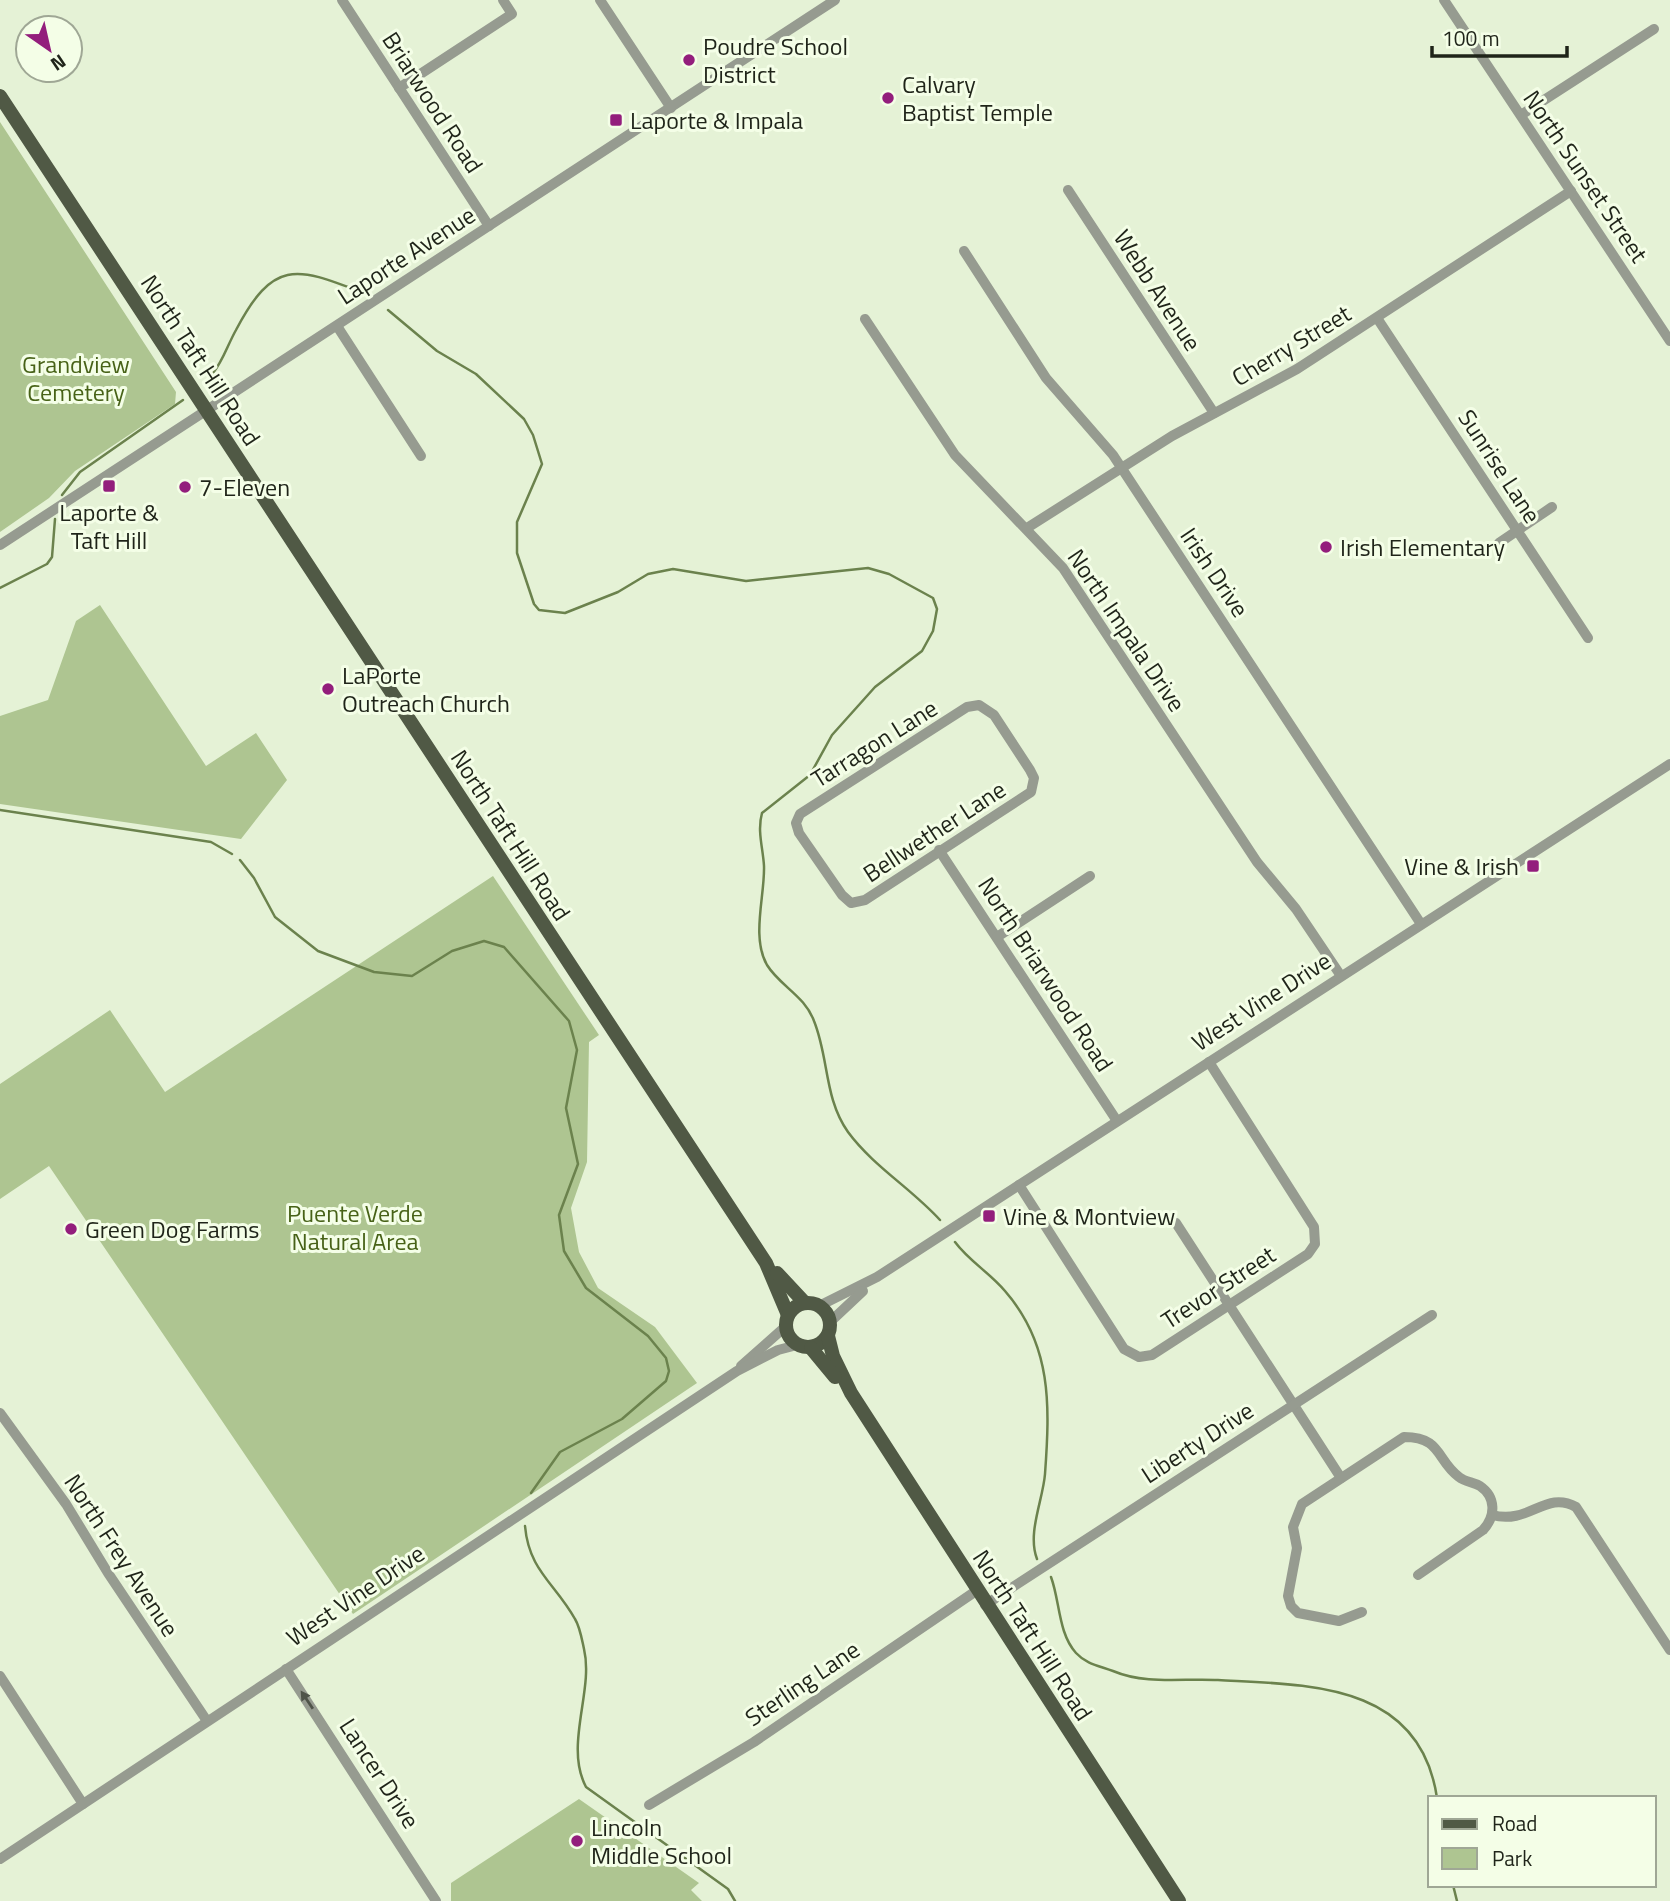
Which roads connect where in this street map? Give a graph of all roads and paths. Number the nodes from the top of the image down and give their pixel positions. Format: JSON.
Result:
{"nodes":[{"id":1,"x":342,"y":0,"type":"edge"},
{"id":2,"x":503,"y":0,"type":"edge"},
{"id":3,"x":600,"y":0,"type":"edge"},
{"id":4,"x":835,"y":0,"type":"edge"},
{"id":5,"x":1444,"y":0,"type":"edge"},
{"id":6,"x":1654,"y":29,"type":"dead end"},
{"id":7,"x":399,"y":88,"type":"junction"},
{"id":8,"x":0,"y":96,"type":"edge"},
{"id":9,"x":671,"y":108,"type":"junction"},
{"id":10,"x":1521,"y":115,"type":"junction"},
{"id":11,"x":1068,"y":190,"type":"dead end"},
{"id":12,"x":1571,"y":191,"type":"junction"},
{"id":13,"x":489,"y":226,"type":"junction"},
{"id":14,"x":964,"y":251,"type":"dead end"},
{"id":15,"x":1377,"y":318,"type":"junction"},
{"id":16,"x":865,"y":319,"type":"dead end"},
{"id":17,"x":337,"y":326,"type":"junction"},
{"id":18,"x":1670,"y":341,"type":"edge"},
{"id":19,"x":207,"y":410,"type":"junction"},
{"id":20,"x":1214,"y":413,"type":"junction"},
{"id":21,"x":421,"y":456,"type":"dead end"},
{"id":22,"x":1120,"y":467,"type":"junction"},
{"id":23,"x":1552,"y":507,"type":"dead end"},
{"id":24,"x":1027,"y":528,"type":"junction"},
{"id":25,"x":1518,"y":530,"type":"junction"},
{"id":26,"x":1499,"y":542,"type":"dead end"},
{"id":27,"x":0,"y":545,"type":"edge"},
{"id":28,"x":1588,"y":638,"type":"dead end"},
{"id":29,"x":979,"y":705,"type":"joint"},
{"id":30,"x":1670,"y":764,"type":"edge"},
{"id":31,"x":940,"y":850,"type":"junction"},
{"id":32,"x":1090,"y":876,"type":"dead end"},
{"id":33,"x":851,"y":903,"type":"joint"},
{"id":34,"x":1421,"y":925,"type":"junction"},
{"id":35,"x":997,"y":937,"type":"junction"},
{"id":36,"x":1341,"y":976,"type":"junction"},
{"id":37,"x":1209,"y":1062,"type":"junction"},
{"id":38,"x":1117,"y":1121,"type":"junction"},
{"id":39,"x":1019,"y":1185,"type":"junction"},
{"id":40,"x":1176,"y":1223,"type":"dead end"},
{"id":41,"x":766,"y":1263,"type":"junction"},
{"id":42,"x":877,"y":1277,"type":"junction"},
{"id":43,"x":812,"y":1304,"type":"junction"},
{"id":44,"x":1229,"y":1305,"type":"junction"},
{"id":45,"x":1432,"y":1315,"type":"dead end"},
{"id":46,"x":787,"y":1321,"type":"junction"},
{"id":47,"x":829,"y":1329,"type":"junction"},
{"id":48,"x":804,"y":1346,"type":"junction"},
{"id":49,"x":737,"y":1371,"type":"junction"},
{"id":50,"x":851,"y":1393,"type":"junction"},
{"id":51,"x":1292,"y":1405,"type":"junction"},
{"id":52,"x":0,"y":1413,"type":"edge"},
{"id":53,"x":1340,"y":1478,"type":"junction"},
{"id":54,"x":1492,"y":1516,"type":"junction"},
{"id":55,"x":1418,"y":1575,"type":"dead end"},
{"id":56,"x":976,"y":1591,"type":"junction"},
{"id":57,"x":985,"y":1605,"type":"junction"},
{"id":58,"x":1362,"y":1612,"type":"dead end"},
{"id":59,"x":1670,"y":1650,"type":"edge"},
{"id":60,"x":286,"y":1669,"type":"junction"},
{"id":61,"x":0,"y":1676,"type":"edge"},
{"id":62,"x":207,"y":1721,"type":"junction"},
{"id":63,"x":83,"y":1804,"type":"junction"},
{"id":64,"x":649,"y":1805,"type":"dead end"},
{"id":65,"x":0,"y":1859,"type":"edge"},
{"id":66,"x":436,"y":1901,"type":"edge"},
{"id":67,"x":1179,"y":1901,"type":"edge"}],
"edges":[{"from":1,"to":7,"type":"street","name":"Briarwood Road"},
{"from":2,"to":7,"type":"street"},
{"from":3,"to":9,"type":"street"},
{"from":4,"to":9,"type":"street","name":"Laporte Avenue"},
{"from":5,"to":10,"type":"street","name":"North Sunset Street"},
{"from":6,"to":10,"type":"street"},
{"from":7,"to":13,"type":"street","name":"Briarwood Road"},
{"from":8,"to":19,"type":"main road","name":"North Taft Hill Road"},
{"from":9,"to":13,"type":"street","name":"Laporte Avenue"},
{"from":10,"to":12,"type":"street","name":"North Sunset Street"},
{"from":11,"to":20,"type":"street","name":"Webb Avenue"},
{"from":12,"to":15,"type":"street","name":"Cherry Street"},
{"from":12,"to":18,"type":"street","name":"North Sunset Street"},
{"from":13,"to":17,"type":"street","name":"Laporte Avenue"},
{"from":14,"to":22,"type":"street","name":"Irish Drive"},
{"from":15,"to":20,"type":"street","name":"Cherry Street"},
{"from":15,"to":25,"type":"street","name":"Sunrise Lane"},
{"from":16,"to":24,"type":"street","name":"North Impala Drive"},
{"from":17,"to":19,"type":"street","name":"Laporte Avenue"},
{"from":17,"to":21,"type":"street"},
{"from":19,"to":27,"type":"street","name":"Laporte Avenue"},
{"from":19,"to":41,"type":"main road","name":"North Taft Hill Road"},
{"from":20,"to":22,"type":"street","name":"Cherry Street"},
{"from":22,"to":24,"type":"street","name":"Cherry Street"},
{"from":22,"to":34,"type":"street","name":"Irish Drive"},
{"from":23,"to":25,"type":"street"},
{"from":24,"to":36,"type":"street","name":"North Impala Drive"},
{"from":25,"to":26,"type":"street"},
{"from":25,"to":28,"type":"street","name":"Sunrise Lane"},
{"from":29,"to":31,"type":"street","name":"Bellwether Lane"},
{"from":29,"to":33,"type":"street","name":"Tarragon Lane"},
{"from":30,"to":34,"type":"street","name":"West Vine Drive"},
{"from":31,"to":33,"type":"street","name":"Bellwether Lane"},
{"from":31,"to":35,"type":"street","name":"North Briarwood Road"},
{"from":32,"to":35,"type":"street"},
{"from":34,"to":36,"type":"street","name":"West Vine Drive"},
{"from":35,"to":38,"type":"street","name":"North Briarwood Road"},
{"from":36,"to":37,"type":"street","name":"West Vine Drive"},
{"from":37,"to":38,"type":"street","name":"West Vine Drive"},
{"from":37,"to":44,"type":"street","name":"Trevor Street"},
{"from":38,"to":39,"type":"street","name":"West Vine Drive"},
{"from":39,"to":42,"type":"street","name":"West Vine Drive"},
{"from":39,"to":44,"type":"street","name":"Trevor Street"},
{"from":40,"to":44,"type":"street"},
{"from":41,"to":43,"type":"main road","name":"North Taft Hill Road"},
{"from":41,"to":46,"type":"main road","name":"North Taft Hill Road"},
{"from":42,"to":43,"type":"street","name":"West Vine Drive"},
{"from":42,"to":47,"type":"street","name":"West Vine Drive"},
{"from":43,"to":46,"type":"main road","name":"West Vine Drive"},
{"from":43,"to":47,"type":"main road"},
{"from":44,"to":51,"type":"street"},
{"from":45,"to":51,"type":"street","name":"Liberty Drive"},
{"from":46,"to":48,"type":"main road"},
{"from":46,"to":49,"type":"street","name":"West Vine Drive"},
{"from":47,"to":48,"type":"main road","name":"West Vine Drive"},
{"from":47,"to":50,"type":"main road","name":"North Taft Hill Road"},
{"from":48,"to":49,"type":"street","name":"West Vine Drive"},
{"from":48,"to":50,"type":"main road","name":"North Taft Hill Road"},
{"from":49,"to":60,"type":"street","name":"West Vine Drive"},
{"from":50,"to":56,"type":"main road","name":"North Taft Hill Road"},
{"from":51,"to":53,"type":"street"},
{"from":51,"to":57,"type":"street","name":"Liberty Drive"},
{"from":52,"to":62,"type":"street","name":"North Frey Avenue"},
{"from":53,"to":54,"type":"street"},
{"from":53,"to":58,"type":"street"},
{"from":54,"to":55,"type":"street"},
{"from":54,"to":59,"type":"street"},
{"from":56,"to":57,"type":"main road","name":"North Taft Hill Road"},
{"from":56,"to":64,"type":"street","name":"Sterling Lane"},
{"from":57,"to":67,"type":"main road","name":"North Taft Hill Road"},
{"from":60,"to":62,"type":"street","name":"West Vine Drive"},
{"from":66,"to":60,"type":"street","name":"Lancer Drive","one_way":true},
{"from":61,"to":63,"type":"street"},
{"from":62,"to":63,"type":"street","name":"West Vine Drive"},
{"from":63,"to":65,"type":"street","name":"West Vine Drive"}]}
